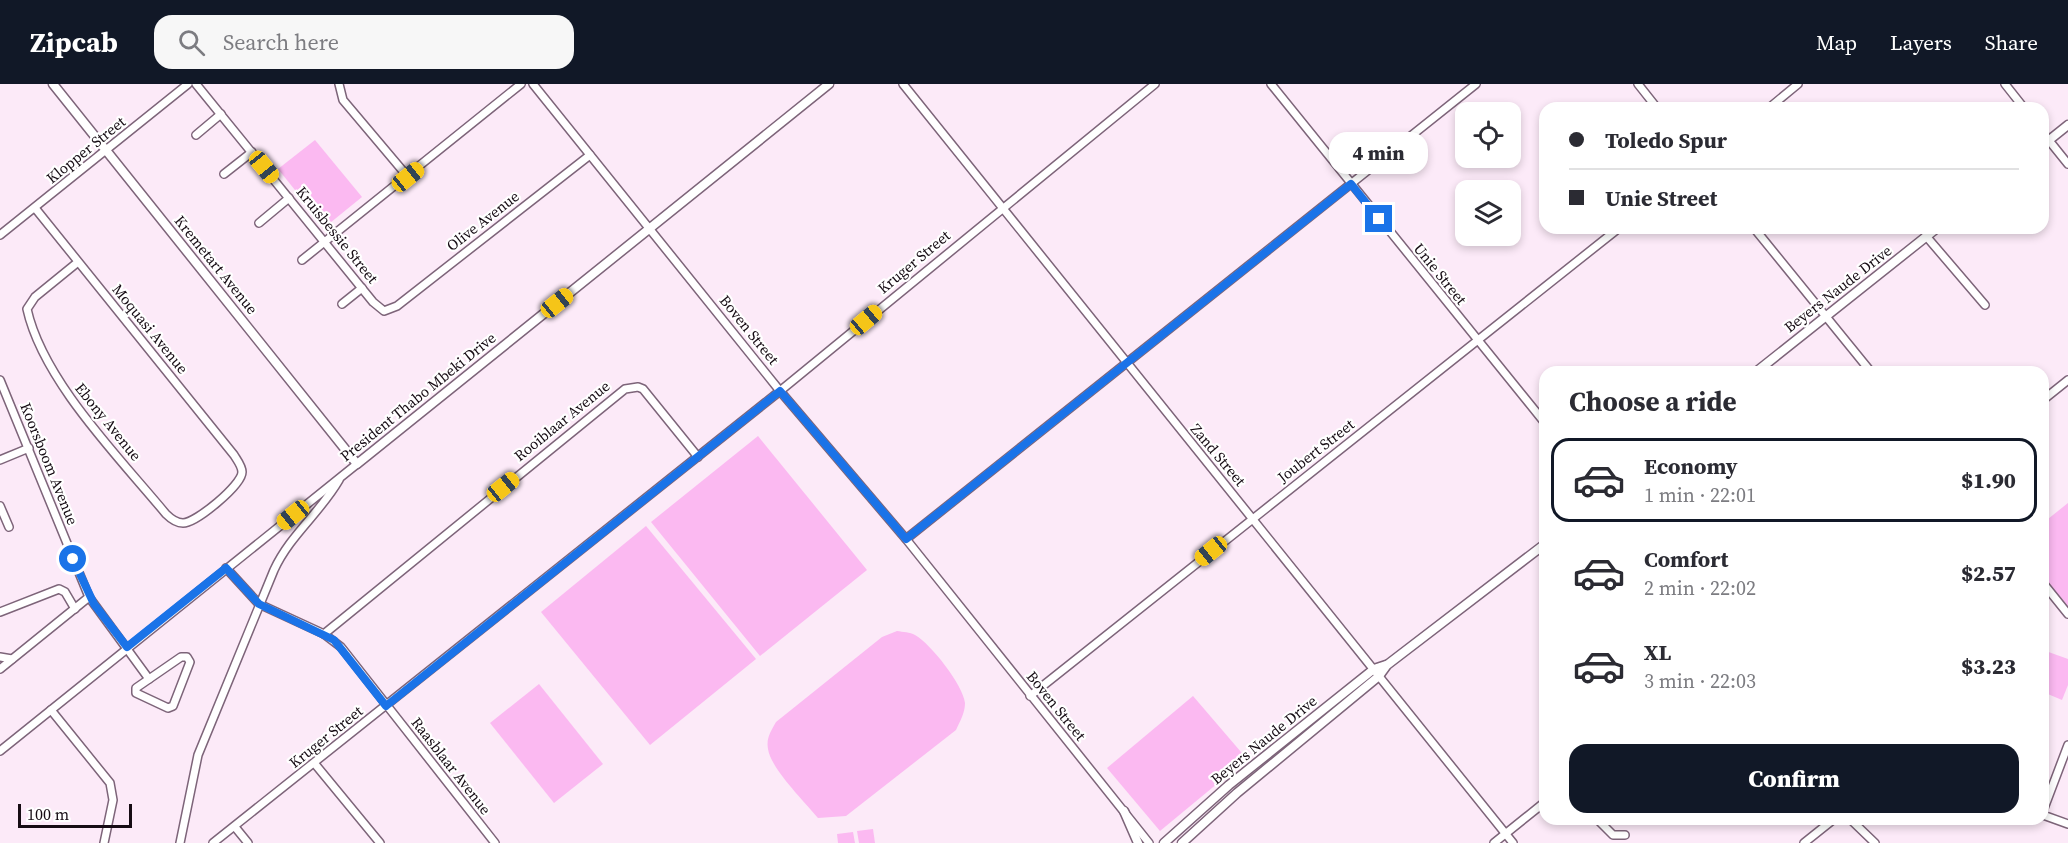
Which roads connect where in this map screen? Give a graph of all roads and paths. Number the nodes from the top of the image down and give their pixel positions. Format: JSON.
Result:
{"nodes":[{"id":1,"x":53,"y":84,"type":"edge"},
{"id":2,"x":188,"y":84,"type":"edge"},
{"id":3,"x":196,"y":84,"type":"edge"},
{"id":4,"x":339,"y":84,"type":"edge"},
{"id":5,"x":521,"y":84,"type":"edge"},
{"id":6,"x":533,"y":84,"type":"edge"},
{"id":7,"x":829,"y":84,"type":"edge"},
{"id":8,"x":903,"y":84,"type":"edge"},
{"id":9,"x":1155,"y":84,"type":"edge"},
{"id":10,"x":1271,"y":84,"type":"edge"},
{"id":11,"x":1476,"y":84,"type":"edge"},
{"id":12,"x":1638,"y":84,"type":"edge"},
{"id":13,"x":1798,"y":84,"type":"edge"},
{"id":14,"x":2005,"y":84,"type":"edge"},
{"id":15,"x":1652,"y":102,"type":"edge"},
{"id":16,"x":1776,"y":102,"type":"edge"},
{"id":17,"x":2019,"y":102,"type":"edge"},
{"id":18,"x":221,"y":114,"type":"junction"},
{"id":19,"x":2068,"y":125,"type":"edge"},
{"id":20,"x":196,"y":135,"type":"dead end"},
{"id":21,"x":2049,"y":137,"type":"edge"},
{"id":22,"x":2049,"y":143,"type":"edge"},
{"id":23,"x":106,"y":150,"type":"junction"},
{"id":24,"x":252,"y":152,"type":"junction"},
{"id":25,"x":590,"y":155,"type":"junction"},
{"id":26,"x":2068,"y":164,"type":"edge"},
{"id":27,"x":224,"y":174,"type":"dead end"},
{"id":28,"x":408,"y":177,"type":"junction"},
{"id":29,"x":1351,"y":184,"type":"junction"},
{"id":30,"x":289,"y":198,"type":"junction"},
{"id":31,"x":1002,"y":207,"type":"junction"},
{"id":32,"x":35,"y":208,"type":"junction"},
{"id":33,"x":259,"y":223,"type":"dead end"},
{"id":34,"x":650,"y":229,"type":"junction"},
{"id":35,"x":1611,"y":234,"type":"edge"},
{"id":36,"x":1759,"y":234,"type":"edge"},
{"id":37,"x":1929,"y":234,"type":"edge"},
{"id":38,"x":0,"y":236,"type":"edge"},
{"id":39,"x":1926,"y":236,"type":"junction"},
{"id":40,"x":325,"y":242,"type":"junction"},
{"id":41,"x":302,"y":260,"type":"dead end"},
{"id":42,"x":78,"y":261,"type":"junction"},
{"id":43,"x":362,"y":288,"type":"junction"},
{"id":44,"x":342,"y":304,"type":"dead end"},
{"id":45,"x":1985,"y":305,"type":"dead end"},
{"id":46,"x":393,"y":309,"type":"joint"},
{"id":47,"x":1825,"y":316,"type":"junction"},
{"id":48,"x":1477,"y":340,"type":"junction"},
{"id":49,"x":1126,"y":364,"type":"junction"},
{"id":50,"x":1763,"y":366,"type":"edge"},
{"id":51,"x":1866,"y":366,"type":"edge"},
{"id":52,"x":0,"y":380,"type":"edge"},
{"id":53,"x":2068,"y":380,"type":"edge"},
{"id":54,"x":780,"y":391,"type":"junction"},
{"id":55,"x":2049,"y":395,"type":"edge"},
{"id":56,"x":1539,"y":416,"type":"edge"},
{"id":57,"x":28,"y":448,"type":"junction"},
{"id":58,"x":698,"y":457,"type":"junction"},
{"id":59,"x":0,"y":459,"type":"edge"},
{"id":60,"x":357,"y":464,"type":"junction"},
{"id":61,"x":242,"y":468,"type":"joint"},
{"id":62,"x":342,"y":475,"type":"junction"},
{"id":63,"x":0,"y":506,"type":"edge"},
{"id":64,"x":1252,"y":518,"type":"junction"},
{"id":65,"x":9,"y":527,"type":"dead end"},
{"id":66,"x":906,"y":539,"type":"junction"},
{"id":67,"x":1539,"y":549,"type":"edge"},
{"id":68,"x":226,"y":568,"type":"junction"},
{"id":69,"x":2049,"y":590,"type":"edge"},
{"id":70,"x":89,"y":597,"type":"junction"},
{"id":71,"x":259,"y":604,"type":"junction"},
{"id":72,"x":75,"y":609,"type":"junction"},
{"id":73,"x":0,"y":612,"type":"edge"},
{"id":74,"x":2068,"y":614,"type":"edge"},
{"id":75,"x":324,"y":634,"type":"junction"},
{"id":76,"x":127,"y":647,"type":"junction"},
{"id":77,"x":0,"y":657,"type":"edge"},
{"id":78,"x":12,"y":659,"type":"junction"},
{"id":79,"x":0,"y":669,"type":"edge"},
{"id":80,"x":1377,"y":673,"type":"junction"},
{"id":81,"x":149,"y":679,"type":"junction"},
{"id":82,"x":1030,"y":696,"type":"junction"},
{"id":83,"x":386,"y":706,"type":"junction"},
{"id":84,"x":51,"y":710,"type":"junction"},
{"id":85,"x":2068,"y":745,"type":"edge"},
{"id":86,"x":0,"y":751,"type":"edge"},
{"id":87,"x":315,"y":764,"type":"junction"},
{"id":88,"x":2049,"y":797,"type":"edge"},
{"id":89,"x":1539,"y":807,"type":"edge"},
{"id":90,"x":1124,"y":811,"type":"junction"},
{"id":91,"x":2049,"y":816,"type":"edge"},
{"id":92,"x":2068,"y":824,"type":"edge"},
{"id":93,"x":1603,"y":825,"type":"edge"},
{"id":94,"x":1826,"y":825,"type":"edge"},
{"id":95,"x":1856,"y":825,"type":"edge"},
{"id":96,"x":235,"y":827,"type":"junction"},
{"id":97,"x":1506,"y":834,"type":"junction"},
{"id":98,"x":1625,"y":835,"type":"dead end"},
{"id":99,"x":104,"y":843,"type":"edge"},
{"id":100,"x":180,"y":843,"type":"edge"},
{"id":101,"x":213,"y":843,"type":"edge"},
{"id":102,"x":248,"y":843,"type":"edge"},
{"id":103,"x":380,"y":843,"type":"edge"},
{"id":104,"x":495,"y":843,"type":"edge"},
{"id":105,"x":1138,"y":843,"type":"edge"},
{"id":106,"x":1149,"y":843,"type":"edge"},
{"id":107,"x":1164,"y":843,"type":"edge"},
{"id":108,"x":1182,"y":843,"type":"edge"},
{"id":109,"x":1494,"y":843,"type":"edge"},
{"id":110,"x":1513,"y":843,"type":"edge"},
{"id":111,"x":1804,"y":843,"type":"edge"},
{"id":112,"x":1875,"y":843,"type":"edge"}],
"edges":[{"from":1,"to":23,"type":"street","name":"Kremetart Avenue"},
{"from":2,"to":23,"type":"street","name":"Klopper Street"},
{"from":3,"to":18,"type":"street","name":"Kruisbessie Street"},
{"from":4,"to":28,"type":"street"},
{"from":5,"to":28,"type":"street"},
{"from":6,"to":25,"type":"street","name":"Boven Street"},
{"from":7,"to":34,"type":"street","name":"President Thabo Mbeki Drive"},
{"from":8,"to":31,"type":"street","name":"Zand Street"},
{"from":9,"to":31,"type":"street","name":"Kruger Street"},
{"from":10,"to":29,"type":"street","name":"Unie Street"},
{"from":11,"to":29,"type":"street"},
{"from":12,"to":15,"type":"street"},
{"from":13,"to":16,"type":"street"},
{"from":14,"to":17,"type":"street"},
{"from":18,"to":20,"type":"street"},
{"from":18,"to":24,"type":"street","name":"Kruisbessie Street"},
{"from":19,"to":21,"type":"street"},
{"from":22,"to":26,"type":"street"},
{"from":23,"to":32,"type":"street","name":"Klopper Street"},
{"from":23,"to":60,"type":"street","name":"Kremetart Avenue"},
{"from":24,"to":27,"type":"street"},
{"from":24,"to":30,"type":"street","name":"Kruisbessie Street"},
{"from":25,"to":34,"type":"street","name":"Boven Street"},
{"from":25,"to":46,"type":"street","name":"Olive Avenue"},
{"from":28,"to":40,"type":"street"},
{"from":29,"to":48,"type":"street","name":"Unie Street"},
{"from":29,"to":49,"type":"street"},
{"from":30,"to":33,"type":"street"},
{"from":30,"to":40,"type":"street","name":"Kruisbessie Street"},
{"from":31,"to":49,"type":"street","name":"Zand Street"},
{"from":31,"to":54,"type":"street","name":"Kruger Street"},
{"from":32,"to":38,"type":"street","name":"Klopper Street"},
{"from":32,"to":42,"type":"street","name":"Moquasi Avenue"},
{"from":34,"to":54,"type":"street","name":"Boven Street"},
{"from":34,"to":60,"type":"street","name":"President Thabo Mbeki Drive"},
{"from":35,"to":48,"type":"street","name":"Joubert Street"},
{"from":36,"to":47,"type":"street"},
{"from":37,"to":39,"type":"street","name":"Beyers Naude Drive"},
{"from":39,"to":45,"type":"street"},
{"from":39,"to":47,"type":"street","name":"Beyers Naude Drive"},
{"from":40,"to":41,"type":"street"},
{"from":40,"to":43,"type":"street","name":"Kruisbessie Street"},
{"from":42,"to":61,"type":"street","name":"Moquasi Avenue"},
{"from":42,"to":61,"type":"street","name":"Ebony Avenue"},
{"from":43,"to":44,"type":"street"},
{"from":43,"to":46,"type":"street","name":"Kruisbessie Street"},
{"from":47,"to":50,"type":"street","name":"Beyers Naude Drive"},
{"from":47,"to":51,"type":"street"},
{"from":48,"to":56,"type":"street","name":"Unie Street"},
{"from":48,"to":64,"type":"street","name":"Joubert Street"},
{"from":49,"to":64,"type":"street","name":"Zand Street"},
{"from":49,"to":66,"type":"street"},
{"from":52,"to":57,"type":"street","name":"Koorsboom Avenue"},
{"from":53,"to":55,"type":"street"},
{"from":54,"to":58,"type":"street","name":"Kruger Street"},
{"from":54,"to":66,"type":"street","name":"Boven Street"},
{"from":57,"to":59,"type":"street"},
{"from":57,"to":70,"type":"street","name":"Koorsboom Avenue"},
{"from":58,"to":75,"type":"street","name":"Rooiblaar Avenue"},
{"from":58,"to":83,"type":"street","name":"Kruger Street"},
{"from":60,"to":62,"type":"street","name":"President Thabo Mbeki Drive"},
{"from":62,"to":68,"type":"street"},
{"from":62,"to":71,"type":"street","name":"President Thabo Mbeki Drive"},
{"from":63,"to":65,"type":"street"},
{"from":64,"to":80,"type":"street","name":"Zand Street"},
{"from":64,"to":82,"type":"street","name":"Joubert Street"},
{"from":66,"to":82,"type":"street","name":"Boven Street"},
{"from":67,"to":80,"type":"street","name":"Beyers Naude Drive"},
{"from":68,"to":71,"type":"street","name":"Raasblaar Avenue"},
{"from":68,"to":76,"type":"street"},
{"from":69,"to":74,"type":"street"},
{"from":70,"to":72,"type":"street"},
{"from":70,"to":76,"type":"street","name":"Koorsboom Avenue"},
{"from":71,"to":75,"type":"street","name":"Raasblaar Avenue"},
{"from":71,"to":100,"type":"street","name":"President Thabo Mbeki Drive"},
{"from":72,"to":73,"type":"street"},
{"from":72,"to":78,"type":"street"},
{"from":75,"to":83,"type":"street","name":"Raasblaar Avenue"},
{"from":76,"to":81,"type":"street","name":"Koorsboom Avenue"},
{"from":76,"to":84,"type":"street"},
{"from":77,"to":78,"type":"street"},
{"from":78,"to":79,"type":"street"},
{"from":80,"to":97,"type":"street","name":"Zand Street"},
{"from":80,"to":107,"type":"street","name":"Beyers Naude Drive"},
{"from":80,"to":108,"type":"street","name":"Beyers Naude Drive"},
{"from":81,"to":81,"type":"street"},
{"from":82,"to":90,"type":"street","name":"Boven Street"},
{"from":83,"to":87,"type":"street","name":"Kruger Street"},
{"from":83,"to":104,"type":"street","name":"Raasblaar Avenue"},
{"from":84,"to":86,"type":"street"},
{"from":84,"to":99,"type":"street"},
{"from":85,"to":88,"type":"street"},
{"from":87,"to":96,"type":"street","name":"Kruger Street"},
{"from":87,"to":103,"type":"street"},
{"from":89,"to":97,"type":"street"},
{"from":90,"to":105,"type":"street"},
{"from":90,"to":106,"type":"street","name":"Boven Street"},
{"from":91,"to":92,"type":"street"},
{"from":93,"to":98,"type":"street"},
{"from":94,"to":111,"type":"street"},
{"from":95,"to":112,"type":"street"},
{"from":96,"to":101,"type":"street","name":"Kruger Street"},
{"from":96,"to":102,"type":"street"},
{"from":97,"to":109,"type":"street"},
{"from":97,"to":110,"type":"street","name":"Zand Street"}]}
